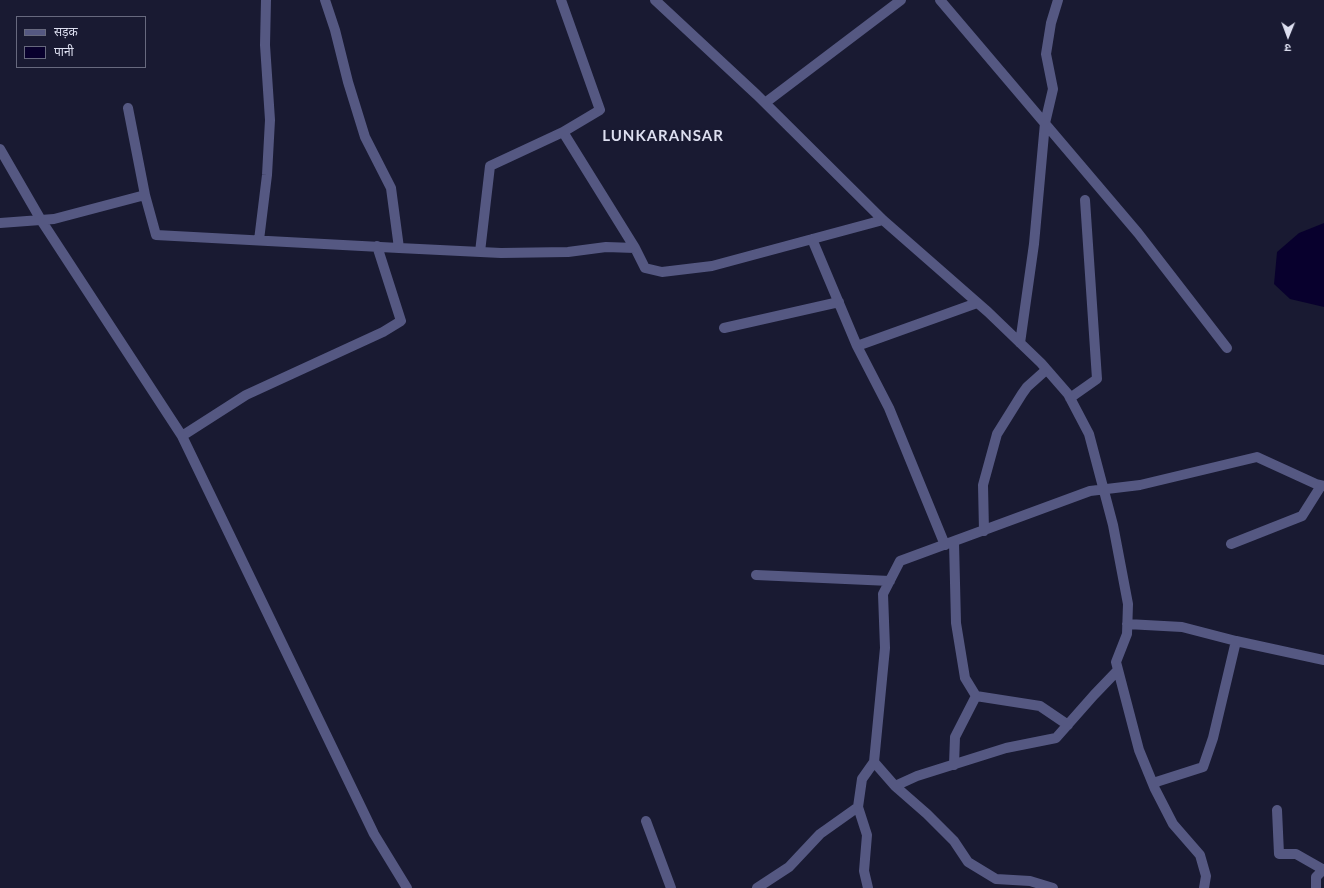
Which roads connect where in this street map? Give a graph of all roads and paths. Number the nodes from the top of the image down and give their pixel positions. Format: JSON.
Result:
{"nodes":[{"id":1,"x":266,"y":0,"type":"edge"},
{"id":2,"x":324,"y":0,"type":"edge"},
{"id":3,"x":561,"y":0,"type":"edge"},
{"id":4,"x":655,"y":0,"type":"edge"},
{"id":5,"x":901,"y":0,"type":"edge"},
{"id":6,"x":940,"y":0,"type":"edge"},
{"id":7,"x":1058,"y":0,"type":"edge"},
{"id":8,"x":765,"y":103,"type":"junction"},
{"id":9,"x":128,"y":108,"type":"dead end"},
{"id":10,"x":1045,"y":123,"type":"junction"},
{"id":11,"x":563,"y":132,"type":"junction"},
{"id":12,"x":0,"y":149,"type":"edge"},
{"id":13,"x":145,"y":195,"type":"junction"},
{"id":14,"x":1085,"y":200,"type":"dead end"},
{"id":15,"x":41,"y":220,"type":"junction"},
{"id":16,"x":883,"y":220,"type":"junction"},
{"id":17,"x":0,"y":223,"type":"edge"},
{"id":18,"x":812,"y":239,"type":"junction"},
{"id":19,"x":259,"y":240,"type":"junction"},
{"id":20,"x":376,"y":246,"type":"junction"},
{"id":21,"x":400,"y":248,"type":"junction"},
{"id":22,"x":635,"y":248,"type":"junction"},
{"id":23,"x":480,"y":252,"type":"junction"},
{"id":24,"x":839,"y":302,"type":"junction"},
{"id":25,"x":977,"y":303,"type":"junction"},
{"id":26,"x":724,"y":328,"type":"dead end"},
{"id":27,"x":1020,"y":343,"type":"junction"},
{"id":28,"x":857,"y":346,"type":"junction"},
{"id":29,"x":1227,"y":348,"type":"dead end"},
{"id":30,"x":1046,"y":370,"type":"junction"},
{"id":31,"x":1070,"y":398,"type":"junction"},
{"id":32,"x":182,"y":436,"type":"junction"},
{"id":33,"x":1323,"y":486,"type":"edge"},
{"id":34,"x":1104,"y":489,"type":"junction"},
{"id":35,"x":984,"y":531,"type":"junction"},
{"id":36,"x":950,"y":544,"type":"junction"},
{"id":37,"x":1230,"y":544,"type":"dead end"},
{"id":38,"x":756,"y":575,"type":"dead end"},
{"id":39,"x":890,"y":581,"type":"junction"},
{"id":40,"x":1127,"y":624,"type":"junction"},
{"id":41,"x":1236,"y":641,"type":"junction"},
{"id":42,"x":1324,"y":660,"type":"edge"},
{"id":43,"x":1118,"y":670,"type":"junction"},
{"id":44,"x":976,"y":696,"type":"junction"},
{"id":45,"x":1068,"y":725,"type":"junction"},
{"id":46,"x":874,"y":762,"type":"junction"},
{"id":47,"x":954,"y":765,"type":"junction"},
{"id":48,"x":1153,"y":783,"type":"junction"},
{"id":49,"x":895,"y":786,"type":"junction"},
{"id":50,"x":858,"y":807,"type":"junction"},
{"id":51,"x":1277,"y":810,"type":"dead end"},
{"id":52,"x":646,"y":821,"type":"dead end"},
{"id":53,"x":1324,"y":869,"type":"edge"},
{"id":54,"x":1006,"y":884,"type":"edge"},
{"id":55,"x":407,"y":888,"type":"edge"},
{"id":56,"x":671,"y":888,"type":"edge"},
{"id":57,"x":757,"y":888,"type":"edge"},
{"id":58,"x":868,"y":888,"type":"edge"},
{"id":59,"x":1053,"y":888,"type":"edge"},
{"id":60,"x":1204,"y":888,"type":"edge"},
{"id":61,"x":1316,"y":888,"type":"edge"}],
"edges":[{"from":1,"to":19,"type":"street"},
{"from":2,"to":21,"type":"street"},
{"from":3,"to":11,"type":"street"},
{"from":4,"to":8,"type":"street"},
{"from":5,"to":8,"type":"street"},
{"from":6,"to":10,"type":"street"},
{"from":7,"to":10,"type":"street"},
{"from":8,"to":16,"type":"street"},
{"from":9,"to":13,"type":"street"},
{"from":10,"to":27,"type":"street"},
{"from":10,"to":29,"type":"street"},
{"from":11,"to":22,"type":"street"},
{"from":11,"to":23,"type":"street"},
{"from":12,"to":15,"type":"street"},
{"from":13,"to":15,"type":"street"},
{"from":13,"to":19,"type":"street"},
{"from":14,"to":31,"type":"street"},
{"from":15,"to":17,"type":"street"},
{"from":15,"to":32,"type":"street"},
{"from":16,"to":18,"type":"street"},
{"from":16,"to":25,"type":"street"},
{"from":18,"to":22,"type":"street"},
{"from":18,"to":24,"type":"street"},
{"from":19,"to":20,"type":"street"},
{"from":20,"to":21,"type":"street"},
{"from":20,"to":32,"type":"street"},
{"from":21,"to":23,"type":"street"},
{"from":22,"to":23,"type":"street"},
{"from":24,"to":26,"type":"street"},
{"from":24,"to":28,"type":"street"},
{"from":25,"to":27,"type":"street"},
{"from":25,"to":28,"type":"street"},
{"from":27,"to":30,"type":"street"},
{"from":28,"to":36,"type":"street"},
{"from":30,"to":31,"type":"street"},
{"from":30,"to":35,"type":"street"},
{"from":31,"to":34,"type":"street"},
{"from":32,"to":55,"type":"street"},
{"from":33,"to":34,"type":"street"},
{"from":33,"to":37,"type":"street"},
{"from":34,"to":35,"type":"street"},
{"from":34,"to":40,"type":"street"},
{"from":35,"to":36,"type":"street"},
{"from":36,"to":39,"type":"street"},
{"from":36,"to":44,"type":"street"},
{"from":38,"to":39,"type":"street"},
{"from":39,"to":46,"type":"street"},
{"from":40,"to":41,"type":"street"},
{"from":40,"to":43,"type":"street"},
{"from":41,"to":42,"type":"street"},
{"from":41,"to":48,"type":"street"},
{"from":43,"to":45,"type":"street"},
{"from":43,"to":48,"type":"street"},
{"from":44,"to":45,"type":"street"},
{"from":44,"to":47,"type":"street"},
{"from":45,"to":47,"type":"street"},
{"from":46,"to":49,"type":"street"},
{"from":46,"to":50,"type":"street"},
{"from":47,"to":49,"type":"street"},
{"from":48,"to":60,"type":"street"},
{"from":49,"to":54,"type":"street"},
{"from":50,"to":57,"type":"street"},
{"from":50,"to":58,"type":"street"},
{"from":51,"to":53,"type":"street"},
{"from":52,"to":56,"type":"street"},
{"from":53,"to":61,"type":"street"},
{"from":54,"to":59,"type":"street"}]}
